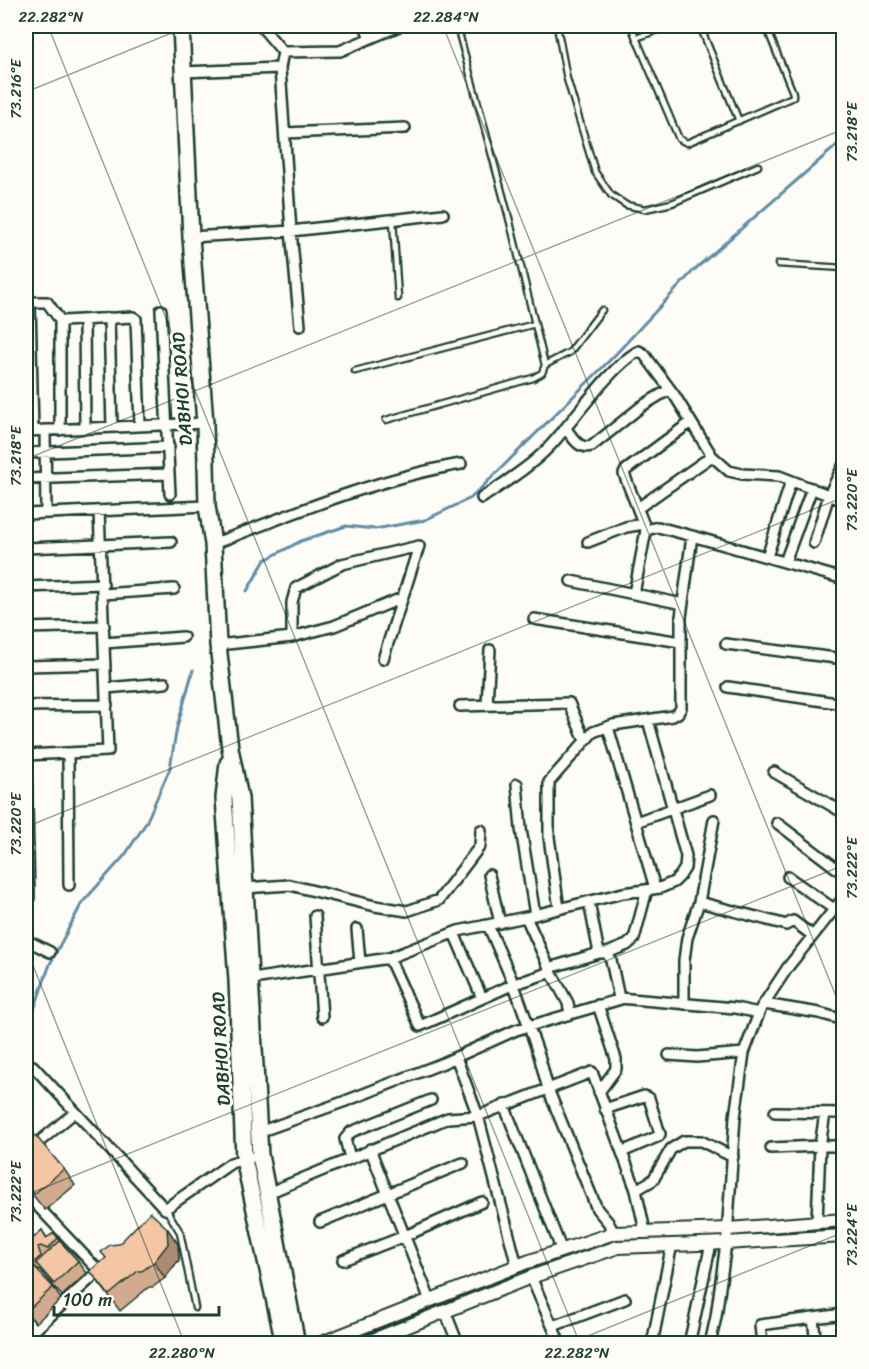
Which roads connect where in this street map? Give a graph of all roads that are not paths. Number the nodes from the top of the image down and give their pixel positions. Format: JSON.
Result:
{"nodes":[{"id":1,"x":181,"y":26,"type":"edge"},
{"id":2,"x":261,"y":26,"type":"edge"},
{"id":3,"x":365,"y":26,"type":"edge"},
{"id":4,"x":399,"y":26,"type":"edge"},
{"id":5,"x":457,"y":26,"type":"edge"},
{"id":6,"x":557,"y":26,"type":"edge"},
{"id":7,"x":631,"y":26,"type":"edge"},
{"id":8,"x":669,"y":26,"type":"edge"},
{"id":9,"x":700,"y":26,"type":"edge"},
{"id":10,"x":766,"y":26,"type":"edge"},
{"id":11,"x":370,"y":38,"type":"junction"},
{"id":12,"x":636,"y":38,"type":"junction"},
{"id":13,"x":284,"y":52,"type":"junction"},
{"id":14,"x":280,"y":68,"type":"junction"},
{"id":15,"x":183,"y":72,"type":"junction"},
{"id":16,"x":739,"y":121,"type":"junction"},
{"id":17,"x":405,"y":128,"type":"dead end"},
{"id":18,"x":285,"y":133,"type":"junction"},
{"id":19,"x":758,"y":166,"type":"dead end"},
{"id":20,"x":443,"y":214,"type":"dead end"},
{"id":21,"x":393,"y":220,"type":"junction"},
{"id":22,"x":291,"y":231,"type":"junction"},
{"id":23,"x":191,"y":237,"type":"junction"},
{"id":24,"x":778,"y":264,"type":"dead end"},
{"id":25,"x":843,"y":268,"type":"edge"},
{"id":26,"x":398,"y":298,"type":"dead end"},
{"id":27,"x":28,"y":302,"type":"edge"},
{"id":28,"x":161,"y":310,"type":"dead end"},
{"id":29,"x":602,"y":310,"type":"dead end"},
{"id":30,"x":109,"y":318,"type":"junction"},
{"id":31,"x":60,"y":320,"type":"junction"},
{"id":32,"x":84,"y":320,"type":"junction"},
{"id":33,"x":535,"y":324,"type":"junction"},
{"id":34,"x":300,"y":326,"type":"dead end"},
{"id":35,"x":545,"y":365,"type":"junction"},
{"id":36,"x":356,"y":371,"type":"dead end"},
{"id":37,"x":670,"y":389,"type":"junction"},
{"id":38,"x":386,"y":420,"type":"dead end"},
{"id":39,"x":692,"y":422,"type":"junction"},
{"id":40,"x":205,"y":423,"type":"junction"},
{"id":41,"x":168,"y":425,"type":"junction"},
{"id":42,"x":140,"y":426,"type":"junction"},
{"id":43,"x":112,"y":427,"type":"junction"},
{"id":44,"x":85,"y":429,"type":"junction"},
{"id":45,"x":566,"y":429,"type":"junction"},
{"id":46,"x":45,"y":430,"type":"junction"},
{"id":47,"x":60,"y":430,"type":"junction"},
{"id":48,"x":29,"y":431,"type":"edge"},
{"id":49,"x":169,"y":447,"type":"junction"},
{"id":50,"x":46,"y":452,"type":"junction"},
{"id":51,"x":26,"y":453,"type":"edge"},
{"id":52,"x":712,"y":456,"type":"junction"},
{"id":53,"x":461,"y":464,"type":"dead end"},
{"id":54,"x":843,"y":464,"type":"edge"},
{"id":55,"x":169,"y":474,"type":"junction"},
{"id":56,"x":26,"y":479,"type":"edge"},
{"id":57,"x":46,"y":479,"type":"junction"},
{"id":58,"x":791,"y":481,"type":"junction"},
{"id":59,"x":812,"y":488,"type":"junction"},
{"id":60,"x":170,"y":494,"type":"dead end"},
{"id":61,"x":830,"y":495,"type":"junction"},
{"id":62,"x":482,"y":498,"type":"dead end"},
{"id":63,"x":843,"y":501,"type":"edge"},
{"id":64,"x":207,"y":506,"type":"junction"},
{"id":65,"x":638,"y":508,"type":"junction"},
{"id":66,"x":99,"y":511,"type":"junction"},
{"id":67,"x":46,"y":513,"type":"junction"},
{"id":68,"x":26,"y":514,"type":"edge"},
{"id":69,"x":645,"y":527,"type":"junction"},
{"id":70,"x":692,"y":536,"type":"junction"},
{"id":71,"x":171,"y":542,"type":"dead end"},
{"id":72,"x":588,"y":542,"type":"dead end"},
{"id":73,"x":814,"y":543,"type":"dead end"},
{"id":74,"x":213,"y":544,"type":"junction"},
{"id":75,"x":102,"y":545,"type":"junction"},
{"id":76,"x":26,"y":548,"type":"edge"},
{"id":77,"x":767,"y":557,"type":"junction"},
{"id":78,"x":785,"y":562,"type":"junction"},
{"id":79,"x":843,"y":579,"type":"edge"},
{"id":80,"x":571,"y":581,"type":"dead end"},
{"id":81,"x":103,"y":584,"type":"junction"},
{"id":82,"x":26,"y":587,"type":"edge"},
{"id":83,"x":174,"y":589,"type":"dead end"},
{"id":84,"x":103,"y":594,"type":"junction"},
{"id":85,"x":634,"y":594,"type":"junction"},
{"id":86,"x":402,"y":598,"type":"junction"},
{"id":87,"x":683,"y":604,"type":"junction"},
{"id":88,"x":534,"y":618,"type":"dead end"},
{"id":89,"x":104,"y":626,"type":"junction"},
{"id":90,"x":26,"y":628,"type":"edge"},
{"id":91,"x":183,"y":637,"type":"dead end"},
{"id":92,"x":292,"y":637,"type":"junction"},
{"id":93,"x":681,"y":642,"type":"junction"},
{"id":94,"x":105,"y":643,"type":"junction"},
{"id":95,"x":726,"y":644,"type":"dead end"},
{"id":96,"x":218,"y":645,"type":"junction"},
{"id":97,"x":490,"y":650,"type":"dead end"},
{"id":98,"x":383,"y":659,"type":"dead end"},
{"id":99,"x":843,"y":659,"type":"edge"},
{"id":100,"x":105,"y":664,"type":"junction"},
{"id":101,"x":26,"y":666,"type":"edge"},
{"id":102,"x":165,"y":683,"type":"dead end"},
{"id":103,"x":728,"y":687,"type":"dead end"},
{"id":104,"x":106,"y":688,"type":"junction"},
{"id":105,"x":843,"y":704,"type":"edge"},
{"id":106,"x":107,"y":705,"type":"junction"},
{"id":107,"x":487,"y":705,"type":"junction"},
{"id":108,"x":26,"y":706,"type":"edge"},
{"id":109,"x":460,"y":706,"type":"dead end"},
{"id":110,"x":648,"y":720,"type":"junction"},
{"id":111,"x":608,"y":727,"type":"junction"},
{"id":112,"x":585,"y":741,"type":"junction"},
{"id":113,"x":230,"y":748,"type":"junction"},
{"id":114,"x":68,"y":753,"type":"junction"},
{"id":115,"x":26,"y":755,"type":"edge"},
{"id":116,"x":26,"y":760,"type":"edge"},
{"id":117,"x":774,"y":772,"type":"dead end"},
{"id":118,"x":517,"y":784,"type":"dead end"},
{"id":119,"x":710,"y":795,"type":"dead end"},
{"id":120,"x":672,"y":810,"type":"junction"},
{"id":121,"x":843,"y":813,"type":"edge"},
{"id":122,"x":714,"y":820,"type":"dead end"},
{"id":123,"x":636,"y":822,"type":"junction"},
{"id":124,"x":777,"y":823,"type":"dead end"},
{"id":125,"x":481,"y":830,"type":"dead end"},
{"id":126,"x":843,"y":874,"type":"edge"},
{"id":127,"x":489,"y":875,"type":"dead end"},
{"id":128,"x":788,"y":876,"type":"dead end"},
{"id":129,"x":69,"y":885,"type":"dead end"},
{"id":130,"x":244,"y":888,"type":"junction"},
{"id":131,"x":651,"y":889,"type":"junction"},
{"id":132,"x":843,"y":897,"type":"edge"},
{"id":133,"x":29,"y":898,"type":"dead end"},
{"id":134,"x":589,"y":902,"type":"junction"},
{"id":135,"x":699,"y":902,"type":"junction"},
{"id":136,"x":559,"y":909,"type":"junction"},
{"id":137,"x":834,"y":909,"type":"junction"},
{"id":138,"x":315,"y":916,"type":"dead end"},
{"id":139,"x":530,"y":916,"type":"junction"},
{"id":140,"x":500,"y":923,"type":"junction"},
{"id":141,"x":488,"y":925,"type":"junction"},
{"id":142,"x":357,"y":928,"type":"dead end"},
{"id":143,"x":454,"y":933,"type":"junction"},
{"id":144,"x":812,"y":935,"type":"junction"},
{"id":145,"x":26,"y":940,"type":"edge"},
{"id":146,"x":50,"y":952,"type":"dead end"},
{"id":147,"x":603,"y":953,"type":"junction"},
{"id":148,"x":389,"y":958,"type":"junction"},
{"id":149,"x":360,"y":962,"type":"junction"},
{"id":150,"x":319,"y":968,"type":"junction"},
{"id":151,"x":550,"y":970,"type":"junction"},
{"id":152,"x":244,"y":980,"type":"junction"},
{"id":153,"x":513,"y":985,"type":"junction"},
{"id":154,"x":482,"y":998,"type":"junction"},
{"id":155,"x":621,"y":999,"type":"junction"},
{"id":156,"x":684,"y":1004,"type":"junction"},
{"id":157,"x":764,"y":1004,"type":"junction"},
{"id":158,"x":598,"y":1005,"type":"junction"},
{"id":159,"x":759,"y":1013,"type":"junction"},
{"id":160,"x":570,"y":1014,"type":"junction"},
{"id":161,"x":322,"y":1017,"type":"dead end"},
{"id":162,"x":843,"y":1020,"type":"edge"},
{"id":163,"x":528,"y":1026,"type":"junction"},
{"id":164,"x":744,"y":1053,"type":"junction"},
{"id":165,"x":669,"y":1055,"type":"dead end"},
{"id":166,"x":456,"y":1057,"type":"junction"},
{"id":167,"x":33,"y":1065,"type":"dead end"},
{"id":168,"x":548,"y":1089,"type":"junction"},
{"id":169,"x":599,"y":1092,"type":"junction"},
{"id":170,"x":431,"y":1100,"type":"dead end"},
{"id":171,"x":504,"y":1105,"type":"junction"},
{"id":172,"x":605,"y":1109,"type":"junction"},
{"id":173,"x":75,"y":1112,"type":"junction"},
{"id":174,"x":775,"y":1113,"type":"dead end"},
{"id":175,"x":825,"y":1113,"type":"junction"},
{"id":176,"x":843,"y":1113,"type":"edge"},
{"id":177,"x":478,"y":1116,"type":"junction"},
{"id":178,"x":259,"y":1131,"type":"junction"},
{"id":179,"x":820,"y":1146,"type":"junction"},
{"id":180,"x":843,"y":1146,"type":"edge"},
{"id":181,"x":771,"y":1148,"type":"dead end"},
{"id":182,"x":370,"y":1149,"type":"junction"},
{"id":183,"x":622,"y":1152,"type":"junction"},
{"id":184,"x":26,"y":1153,"type":"edge"},
{"id":185,"x":261,"y":1155,"type":"junction"},
{"id":186,"x":733,"y":1157,"type":"junction"},
{"id":187,"x":350,"y":1158,"type":"junction"},
{"id":188,"x":244,"y":1159,"type":"junction"},
{"id":189,"x":463,"y":1163,"type":"dead end"},
{"id":190,"x":636,"y":1190,"type":"junction"},
{"id":191,"x":268,"y":1193,"type":"junction"},
{"id":192,"x":26,"y":1194,"type":"edge"},
{"id":193,"x":388,"y":1195,"type":"junction"},
{"id":194,"x":482,"y":1202,"type":"dead end"},
{"id":195,"x":165,"y":1209,"type":"junction"},
{"id":196,"x":157,"y":1216,"type":"edge"},
{"id":197,"x":843,"y":1220,"type":"edge"},
{"id":198,"x":320,"y":1222,"type":"dead end"},
{"id":199,"x":818,"y":1222,"type":"junction"},
{"id":200,"x":728,"y":1229,"type":"junction"},
{"id":201,"x":645,"y":1231,"type":"junction"},
{"id":202,"x":614,"y":1233,"type":"junction"},
{"id":203,"x":405,"y":1236,"type":"junction"},
{"id":204,"x":843,"y":1236,"type":"edge"},
{"id":205,"x":726,"y":1243,"type":"junction"},
{"id":206,"x":672,"y":1244,"type":"junction"},
{"id":207,"x":711,"y":1244,"type":"junction"},
{"id":208,"x":562,"y":1251,"type":"junction"},
{"id":209,"x":343,"y":1260,"type":"dead end"},
{"id":210,"x":107,"y":1263,"type":"edge"},
{"id":211,"x":517,"y":1266,"type":"junction"},
{"id":212,"x":99,"y":1271,"type":"junction"},
{"id":213,"x":531,"y":1277,"type":"junction"},
{"id":214,"x":625,"y":1299,"type":"dead end"},
{"id":215,"x":430,"y":1300,"type":"junction"},
{"id":216,"x":195,"y":1308,"type":"dead end"},
{"id":217,"x":445,"y":1311,"type":"junction"},
{"id":218,"x":843,"y":1314,"type":"edge"},
{"id":219,"x":813,"y":1318,"type":"junction"},
{"id":220,"x":26,"y":1320,"type":"edge"},
{"id":221,"x":553,"y":1326,"type":"junction"},
{"id":222,"x":284,"y":1344,"type":"edge"},
{"id":223,"x":297,"y":1344,"type":"edge"},
{"id":224,"x":319,"y":1344,"type":"edge"},
{"id":225,"x":363,"y":1344,"type":"edge"},
{"id":226,"x":458,"y":1344,"type":"edge"},
{"id":227,"x":560,"y":1344,"type":"edge"},
{"id":228,"x":652,"y":1344,"type":"edge"},
{"id":229,"x":689,"y":1344,"type":"edge"},
{"id":230,"x":710,"y":1344,"type":"edge"},
{"id":231,"x":762,"y":1344,"type":"edge"},
{"id":232,"x":816,"y":1344,"type":"edge"}],
"edges":[{"from":1,"to":15,"type":"main road","name":"DABHOI ROAD"},
{"from":2,"to":13,"type":"street"},
{"from":3,"to":11,"type":"street"},
{"from":4,"to":11,"type":"street"},
{"from":5,"to":33,"type":"lane"},
{"from":6,"to":19,"type":"lane"},
{"from":7,"to":12,"type":"lane"},
{"from":8,"to":12,"type":"lane"},
{"from":9,"to":16,"type":"lane"},
{"from":10,"to":16,"type":"lane"},
{"from":11,"to":13,"type":"street"},
{"from":12,"to":16,"type":"lane"},
{"from":13,"to":14,"type":"street"},
{"from":14,"to":15,"type":"street"},
{"from":14,"to":18,"type":"street"},
{"from":15,"to":23,"type":"main road","name":"DABHOI ROAD"},
{"from":17,"to":18,"type":"street"},
{"from":18,"to":22,"type":"street"},
{"from":20,"to":21,"type":"street"},
{"from":21,"to":22,"type":"street"},
{"from":21,"to":26,"type":"lane"},
{"from":22,"to":23,"type":"street"},
{"from":22,"to":34,"type":"street"},
{"from":23,"to":40,"type":"main road","name":"DABHOI ROAD"},
{"from":24,"to":25,"type":"lane"},
{"from":27,"to":31,"type":"street"},
{"from":27,"to":48,"type":"street"},
{"from":28,"to":41,"type":"street"},
{"from":29,"to":35,"type":"lane"},
{"from":30,"to":32,"type":"street"},
{"from":30,"to":42,"type":"street"},
{"from":30,"to":43,"type":"street"},
{"from":31,"to":32,"type":"street"},
{"from":31,"to":47,"type":"street"},
{"from":32,"to":44,"type":"street"},
{"from":33,"to":35,"type":"lane"},
{"from":33,"to":36,"type":"lane"},
{"from":35,"to":38,"type":"lane"},
{"from":37,"to":39,"type":"street"},
{"from":37,"to":45,"type":"street"},
{"from":37,"to":45,"type":"street"},
{"from":39,"to":52,"type":"street"},
{"from":39,"to":65,"type":"street"},
{"from":40,"to":41,"type":"street"},
{"from":40,"to":64,"type":"main road","name":"DABHOI ROAD"},
{"from":41,"to":42,"type":"street"},
{"from":41,"to":49,"type":"street"},
{"from":42,"to":43,"type":"street"},
{"from":43,"to":44,"type":"street"},
{"from":44,"to":47,"type":"street"},
{"from":45,"to":62,"type":"street"},
{"from":46,"to":47,"type":"street"},
{"from":46,"to":48,"type":"street"},
{"from":46,"to":50,"type":"street"},
{"from":49,"to":50,"type":"street"},
{"from":49,"to":55,"type":"street"},
{"from":50,"to":51,"type":"street"},
{"from":50,"to":57,"type":"street"},
{"from":52,"to":58,"type":"street"},
{"from":52,"to":65,"type":"street"},
{"from":53,"to":74,"type":"street"},
{"from":54,"to":61,"type":"street"},
{"from":55,"to":57,"type":"street"},
{"from":55,"to":60,"type":"street"},
{"from":56,"to":57,"type":"street"},
{"from":57,"to":67,"type":"street"},
{"from":58,"to":59,"type":"street"},
{"from":58,"to":77,"type":"street"},
{"from":59,"to":61,"type":"street"},
{"from":59,"to":78,"type":"street"},
{"from":61,"to":63,"type":"street"},
{"from":61,"to":73,"type":"street"},
{"from":64,"to":66,"type":"street"},
{"from":64,"to":74,"type":"main road","name":"DABHOI ROAD"},
{"from":65,"to":69,"type":"street"},
{"from":66,"to":67,"type":"street"},
{"from":66,"to":75,"type":"street"},
{"from":67,"to":68,"type":"street"},
{"from":69,"to":70,"type":"street"},
{"from":69,"to":72,"type":"street"},
{"from":69,"to":85,"type":"street"},
{"from":70,"to":77,"type":"street"},
{"from":70,"to":87,"type":"street"},
{"from":71,"to":75,"type":"street"},
{"from":74,"to":96,"type":"main road","name":"DABHOI ROAD"},
{"from":75,"to":76,"type":"street"},
{"from":75,"to":81,"type":"street"},
{"from":77,"to":78,"type":"street"},
{"from":78,"to":79,"type":"street"},
{"from":80,"to":85,"type":"street"},
{"from":81,"to":82,"type":"street"},
{"from":81,"to":84,"type":"street"},
{"from":83,"to":84,"type":"street"},
{"from":84,"to":89,"type":"street"},
{"from":85,"to":87,"type":"street"},
{"from":86,"to":92,"type":"street"},
{"from":86,"to":92,"type":"street"},
{"from":86,"to":98,"type":"street"},
{"from":87,"to":93,"type":"street"},
{"from":88,"to":93,"type":"street"},
{"from":89,"to":90,"type":"street"},
{"from":89,"to":94,"type":"street"},
{"from":91,"to":94,"type":"street"},
{"from":92,"to":96,"type":"street"},
{"from":93,"to":110,"type":"street"},
{"from":94,"to":100,"type":"street"},
{"from":95,"to":99,"type":"street"},
{"from":96,"to":113,"type":"main road","name":"DABHOI ROAD"},
{"from":97,"to":107,"type":"street"},
{"from":100,"to":101,"type":"street"},
{"from":100,"to":104,"type":"street"},
{"from":102,"to":104,"type":"street"},
{"from":103,"to":105,"type":"street"},
{"from":104,"to":106,"type":"street"},
{"from":106,"to":108,"type":"street"},
{"from":106,"to":114,"type":"street"},
{"from":107,"to":109,"type":"street"},
{"from":107,"to":112,"type":"street"},
{"from":110,"to":111,"type":"street"},
{"from":110,"to":120,"type":"street"},
{"from":111,"to":112,"type":"street"},
{"from":111,"to":123,"type":"street"},
{"from":112,"to":136,"type":"street"},
{"from":113,"to":130,"type":"main road","name":"DABHOI ROAD"},
{"from":113,"to":152,"type":"main road","name":"DABHOI ROAD"},
{"from":114,"to":115,"type":"street"},
{"from":114,"to":129,"type":"street"},
{"from":116,"to":133,"type":"street"},
{"from":117,"to":121,"type":"street"},
{"from":118,"to":139,"type":"street"},
{"from":119,"to":120,"type":"street"},
{"from":120,"to":123,"type":"street"},
{"from":120,"to":131,"type":"street"},
{"from":122,"to":135,"type":"street"},
{"from":123,"to":131,"type":"street"},
{"from":124,"to":126,"type":"street"},
{"from":125,"to":130,"type":"street"},
{"from":127,"to":140,"type":"street"},
{"from":128,"to":137,"type":"street"},
{"from":130,"to":152,"type":"main road","name":"DABHOI ROAD"},
{"from":131,"to":134,"type":"street"},
{"from":131,"to":147,"type":"street"},
{"from":132,"to":137,"type":"street"},
{"from":134,"to":136,"type":"street"},
{"from":134,"to":147,"type":"street"},
{"from":135,"to":144,"type":"street"},
{"from":135,"to":156,"type":"street"},
{"from":136,"to":139,"type":"street"},
{"from":137,"to":144,"type":"street"},
{"from":138,"to":150,"type":"street"},
{"from":139,"to":140,"type":"street"},
{"from":139,"to":151,"type":"street"},
{"from":140,"to":141,"type":"street"},
{"from":141,"to":143,"type":"street"},
{"from":141,"to":153,"type":"street"},
{"from":142,"to":149,"type":"street"},
{"from":143,"to":148,"type":"street"},
{"from":143,"to":154,"type":"street"},
{"from":144,"to":157,"type":"street"},
{"from":145,"to":146,"type":"street"},
{"from":147,"to":151,"type":"street"},
{"from":147,"to":155,"type":"street"},
{"from":148,"to":149,"type":"street"},
{"from":148,"to":154,"type":"street"},
{"from":149,"to":150,"type":"street"},
{"from":150,"to":152,"type":"street"},
{"from":150,"to":161,"type":"street"},
{"from":151,"to":153,"type":"street"},
{"from":151,"to":160,"type":"street"},
{"from":152,"to":178,"type":"main road","name":"DABHOI ROAD"},
{"from":152,"to":188,"type":"main road","name":"DABHOI ROAD"},
{"from":153,"to":154,"type":"street"},
{"from":153,"to":163,"type":"street"},
{"from":155,"to":156,"type":"street"},
{"from":155,"to":158,"type":"street"},
{"from":156,"to":159,"type":"street"},
{"from":157,"to":159,"type":"street"},
{"from":157,"to":162,"type":"street"},
{"from":158,"to":160,"type":"street"},
{"from":158,"to":169,"type":"street"},
{"from":159,"to":164,"type":"street"},
{"from":160,"to":163,"type":"street"},
{"from":163,"to":166,"type":"street"},
{"from":163,"to":168,"type":"street"},
{"from":164,"to":165,"type":"street"},
{"from":164,"to":186,"type":"street"},
{"from":166,"to":177,"type":"street"},
{"from":166,"to":178,"type":"street"},
{"from":167,"to":173,"type":"street"},
{"from":168,"to":169,"type":"street"},
{"from":168,"to":171,"type":"street"},
{"from":168,"to":202,"type":"street"},
{"from":169,"to":172,"type":"street"},
{"from":170,"to":187,"type":"street"},
{"from":171,"to":177,"type":"street"},
{"from":171,"to":208,"type":"street"},
{"from":172,"to":183,"type":"street"},
{"from":172,"to":183,"type":"street"},
{"from":173,"to":184,"type":"street"},
{"from":173,"to":195,"type":"street"},
{"from":174,"to":175,"type":"street"},
{"from":175,"to":176,"type":"street"},
{"from":175,"to":179,"type":"street"},
{"from":177,"to":182,"type":"street"},
{"from":177,"to":211,"type":"street"},
{"from":178,"to":185,"type":"main road","name":"DABHOI ROAD"},
{"from":179,"to":180,"type":"street"},
{"from":179,"to":181,"type":"street"},
{"from":179,"to":199,"type":"street"},
{"from":182,"to":187,"type":"street"},
{"from":182,"to":193,"type":"street"},
{"from":183,"to":190,"type":"street"},
{"from":185,"to":188,"type":"street"},
{"from":185,"to":191,"type":"main road","name":"DABHOI ROAD"},
{"from":186,"to":190,"type":"street"},
{"from":186,"to":200,"type":"street"},
{"from":187,"to":191,"type":"street"},
{"from":188,"to":195,"type":"street"},
{"from":188,"to":222,"type":"main road","name":"DABHOI ROAD"},
{"from":189,"to":193,"type":"street"},
{"from":190,"to":201,"type":"street"},
{"from":191,"to":223,"type":"main road","name":"DABHOI ROAD"},
{"from":192,"to":212,"type":"street"},
{"from":193,"to":198,"type":"street"},
{"from":193,"to":203,"type":"street"},
{"from":194,"to":203,"type":"street"},
{"from":195,"to":196,"type":"street"},
{"from":195,"to":216,"type":"lane"},
{"from":197,"to":199,"type":"street"},
{"from":199,"to":200,"type":"street"},
{"from":200,"to":201,"type":"street"},
{"from":200,"to":205,"type":"street"},
{"from":201,"to":202,"type":"street"},
{"from":202,"to":208,"type":"street"},
{"from":203,"to":209,"type":"street"},
{"from":203,"to":215,"type":"street"},
{"from":204,"to":205,"type":"street"},
{"from":205,"to":207,"type":"street"},
{"from":205,"to":230,"type":"street"},
{"from":206,"to":207,"type":"street"},
{"from":206,"to":213,"type":"street"},
{"from":206,"to":228,"type":"street"},
{"from":207,"to":229,"type":"street"},
{"from":208,"to":211,"type":"street"},
{"from":210,"to":212,"type":"street"},
{"from":211,"to":215,"type":"street"},
{"from":212,"to":220,"type":"street"},
{"from":213,"to":217,"type":"street"},
{"from":213,"to":221,"type":"street"},
{"from":214,"to":221,"type":"street"},
{"from":215,"to":224,"type":"street"},
{"from":217,"to":225,"type":"street"},
{"from":217,"to":226,"type":"street"},
{"from":218,"to":219,"type":"street"},
{"from":219,"to":231,"type":"street"},
{"from":219,"to":232,"type":"street"},
{"from":221,"to":227,"type":"street"}]}
